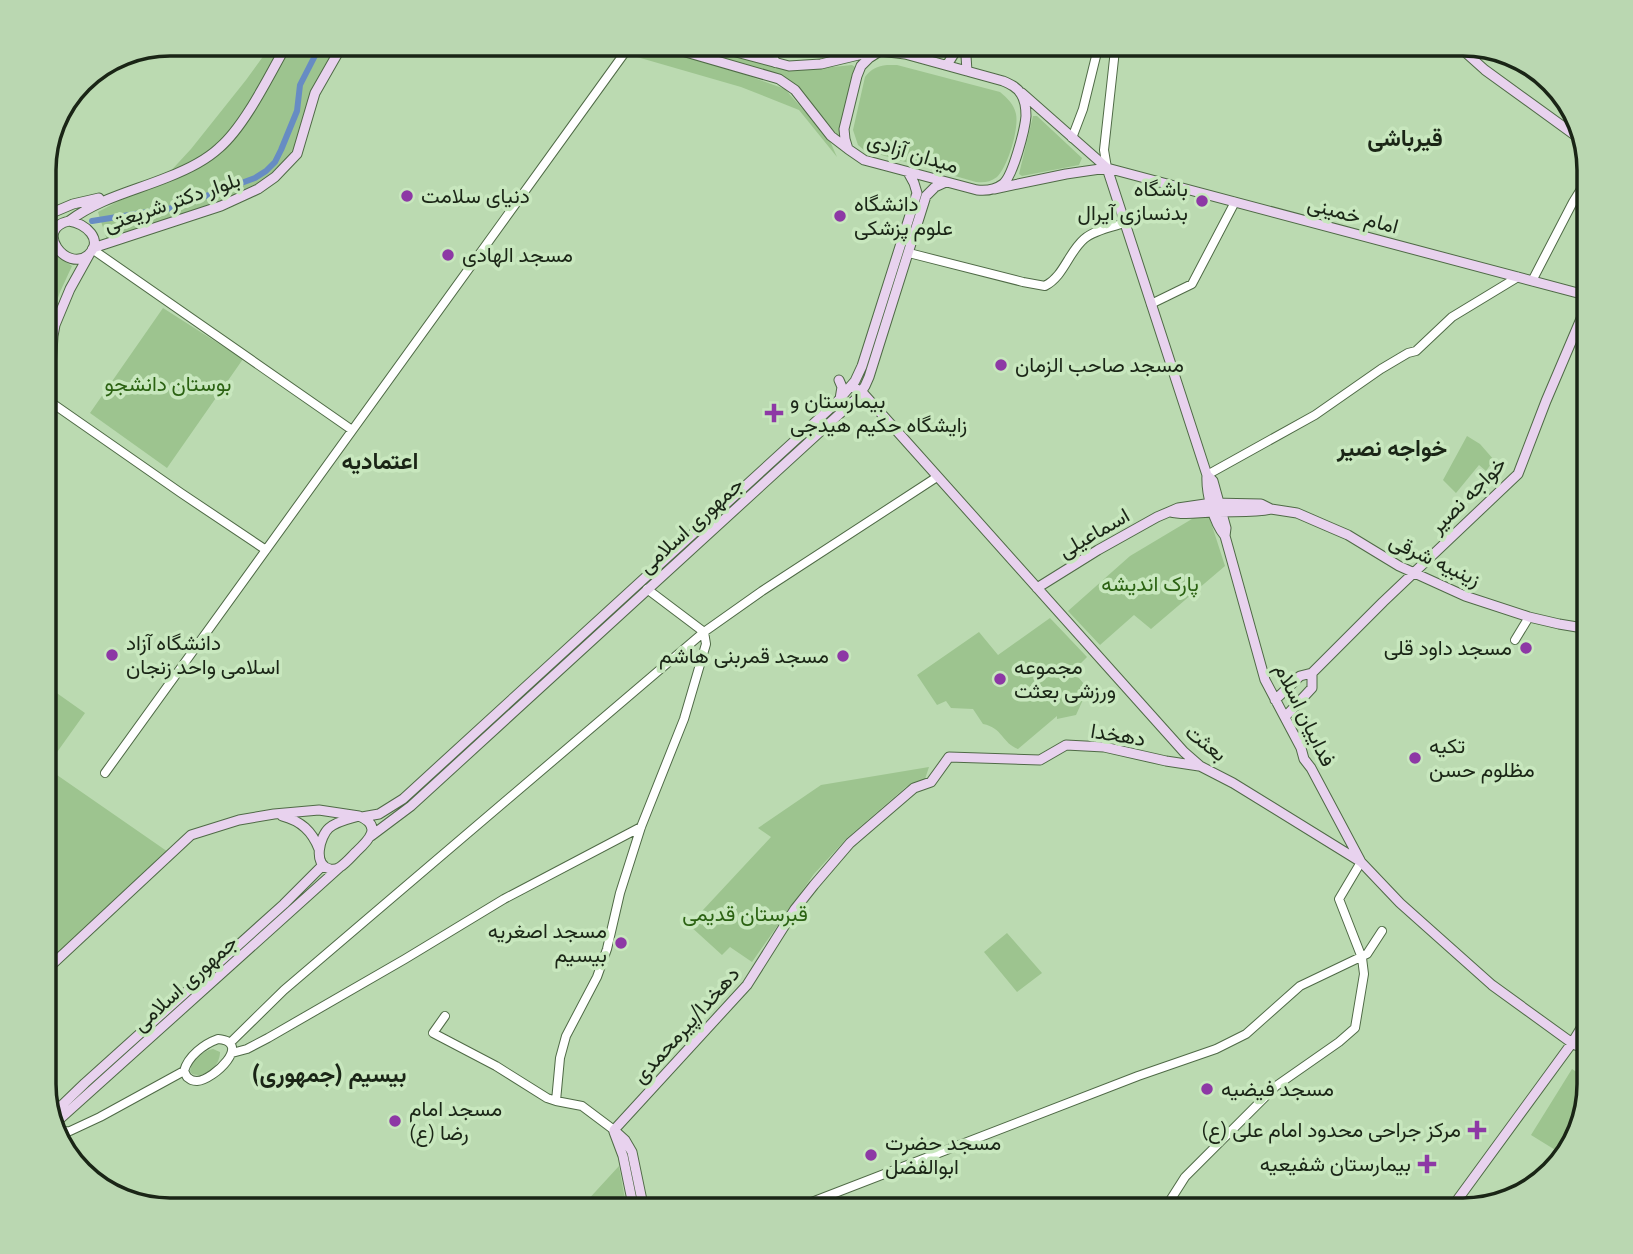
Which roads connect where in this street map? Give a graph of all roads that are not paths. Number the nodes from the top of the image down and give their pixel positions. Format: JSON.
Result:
{"nodes":[{"id":1,"x":280,"y":56,"type":"edge"},
{"id":2,"x":336,"y":56,"type":"edge"},
{"id":3,"x":622,"y":56,"type":"edge"},
{"id":4,"x":703,"y":56,"type":"edge"},
{"id":5,"x":750,"y":56,"type":"edge"},
{"id":6,"x":773,"y":56,"type":"edge"},
{"id":7,"x":852,"y":56,"type":"edge"},
{"id":8,"x":872,"y":56,"type":"edge"},
{"id":9,"x":913,"y":56,"type":"edge"},
{"id":10,"x":952,"y":56,"type":"edge"},
{"id":11,"x":958,"y":56,"type":"edge"},
{"id":12,"x":966,"y":56,"type":"joint"},
{"id":13,"x":1096,"y":56,"type":"edge"},
{"id":14,"x":1114,"y":56,"type":"edge"},
{"id":15,"x":1470,"y":57,"type":"edge"},
{"id":16,"x":776,"y":63,"type":"junction"},
{"id":17,"x":947,"y":65,"type":"junction"},
{"id":18,"x":967,"y":71,"type":"junction"},
{"id":19,"x":1021,"y":93,"type":"junction"},
{"id":20,"x":1569,"y":131,"type":"edge"},
{"id":21,"x":1072,"y":138,"type":"junction"},
{"id":22,"x":848,"y":149,"type":"junction"},
{"id":23,"x":1107,"y":168,"type":"junction"},
{"id":24,"x":908,"y":172,"type":"junction"},
{"id":25,"x":946,"y":182,"type":"junction"},
{"id":26,"x":994,"y":189,"type":"junction"},
{"id":27,"x":118,"y":194,"type":"junction"},
{"id":28,"x":1577,"y":196,"type":"edge"},
{"id":29,"x":1235,"y":202,"type":"junction"},
{"id":30,"x":56,"y":211,"type":"edge"},
{"id":31,"x":56,"y":213,"type":"edge"},
{"id":32,"x":69,"y":221,"type":"junction"},
{"id":33,"x":1125,"y":223,"type":"junction"},
{"id":34,"x":56,"y":231,"type":"edge"},
{"id":35,"x":56,"y":248,"type":"edge"},
{"id":36,"x":92,"y":250,"type":"junction"},
{"id":37,"x":909,"y":253,"type":"junction"},
{"id":38,"x":1518,"y":277,"type":"junction"},
{"id":39,"x":1532,"y":281,"type":"junction"},
{"id":40,"x":1577,"y":294,"type":"edge"},
{"id":41,"x":1151,"y":304,"type":"junction"},
{"id":42,"x":56,"y":323,"type":"edge"},
{"id":43,"x":1577,"y":327,"type":"edge"},
{"id":44,"x":869,"y":377,"type":"junction"},
{"id":45,"x":839,"y":380,"type":"dead end"},
{"id":46,"x":851,"y":386,"type":"junction"},
{"id":47,"x":862,"y":392,"type":"junction"},
{"id":48,"x":840,"y":399,"type":"junction"},
{"id":49,"x":852,"y":403,"type":"junction"},
{"id":50,"x":873,"y":404,"type":"junction"},
{"id":51,"x":56,"y":406,"type":"edge"},
{"id":52,"x":834,"y":412,"type":"junction"},
{"id":53,"x":352,"y":430,"type":"junction"},
{"id":54,"x":1207,"y":475,"type":"junction"},
{"id":55,"x":937,"y":477,"type":"junction"},
{"id":56,"x":1216,"y":507,"type":"junction"},
{"id":57,"x":266,"y":550,"type":"junction"},
{"id":58,"x":1414,"y":573,"type":"junction"},
{"id":59,"x":1037,"y":588,"type":"junction"},
{"id":60,"x":647,"y":589,"type":"junction"},
{"id":61,"x":1529,"y":617,"type":"junction"},
{"id":62,"x":1577,"y":627,"type":"edge"},
{"id":63,"x":704,"y":632,"type":"junction"},
{"id":64,"x":1515,"y":640,"type":"dead end"},
{"id":65,"x":1312,"y":674,"type":"junction"},
{"id":66,"x":1275,"y":700,"type":"junction"},
{"id":67,"x":1284,"y":717,"type":"junction"},
{"id":68,"x":950,"y":757,"type":"joint"},
{"id":69,"x":1200,"y":766,"type":"junction"},
{"id":70,"x":105,"y":773,"type":"dead end"},
{"id":71,"x":274,"y":814,"type":"junction"},
{"id":72,"x":361,"y":817,"type":"junction"},
{"id":73,"x":642,"y":827,"type":"junction"},
{"id":74,"x":370,"y":836,"type":"junction"},
{"id":75,"x":320,"y":852,"type":"junction"},
{"id":76,"x":1361,"y":862,"type":"junction"},
{"id":77,"x":323,"y":865,"type":"junction"},
{"id":78,"x":340,"y":867,"type":"junction"},
{"id":79,"x":1382,"y":931,"type":"dead end"},
{"id":80,"x":1362,"y":958,"type":"junction"},
{"id":81,"x":56,"y":961,"type":"edge"},
{"id":82,"x":445,"y":1016,"type":"dead end"},
{"id":83,"x":1577,"y":1035,"type":"edge"},
{"id":84,"x":231,"y":1042,"type":"junction"},
{"id":85,"x":1572,"y":1043,"type":"junction"},
{"id":86,"x":1577,"y":1046,"type":"edge"},
{"id":87,"x":232,"y":1053,"type":"junction"},
{"id":88,"x":184,"y":1071,"type":"junction"},
{"id":89,"x":555,"y":1101,"type":"junction"},
{"id":90,"x":59,"y":1108,"type":"edge"},
{"id":91,"x":62,"y":1117,"type":"edge"},
{"id":92,"x":614,"y":1130,"type":"junction"},
{"id":93,"x":67,"y":1131,"type":"edge"},
{"id":94,"x":632,"y":1198,"type":"edge"},
{"id":95,"x":642,"y":1198,"type":"edge"},
{"id":96,"x":822,"y":1198,"type":"edge"},
{"id":97,"x":1172,"y":1198,"type":"edge"},
{"id":98,"x":1459,"y":1198,"type":"edge"}],
"edges":[{"from":1,"to":27,"type":"main road","name":"بلوار دکتر شریعتی"},
{"from":2,"to":36,"type":"main road","name":"بلوار دکتر شریعتی"},
{"from":3,"to":53,"type":"street"},
{"from":4,"to":22,"type":"main road"},
{"from":5,"to":16,"type":"main road"},
{"from":6,"to":16,"type":"street"},
{"from":7,"to":16,"type":"main road"},
{"from":8,"to":22,"type":"main road","name":"میدان آزادی"},
{"from":9,"to":17,"type":"main road"},
{"from":10,"to":17,"type":"main road"},
{"from":11,"to":12,"type":"main road"},
{"from":12,"to":18,"type":"main road"},
{"from":13,"to":21,"type":"street"},
{"from":14,"to":23,"type":"street"},
{"from":15,"to":20,"type":"main road"},
{"from":17,"to":18,"type":"main road"},
{"from":18,"to":19,"type":"main road"},
{"from":19,"to":21,"type":"main road"},
{"from":19,"to":26,"type":"main road"},
{"from":21,"to":23,"type":"main road"},
{"from":22,"to":24,"type":"main road","name":"میدان آزادی"},
{"from":23,"to":26,"type":"main road","name":"میدان آزادی"},
{"from":23,"to":29,"type":"main road","name":"امام خمینی"},
{"from":23,"to":33,"type":"main road","name":"فداییان اسلام"},
{"from":24,"to":25,"type":"main road","name":"میدان آزادی"},
{"from":24,"to":46,"type":"main road","name":"جمهوری اسلامی"},
{"from":25,"to":26,"type":"main road","name":"میدان آزادی"},
{"from":25,"to":37,"type":"main road","name":"جمهوری اسلامی"},
{"from":27,"to":30,"type":"main road"},
{"from":27,"to":32,"type":"main road","name":"بلوار دکتر شریعتی"},
{"from":28,"to":39,"type":"street"},
{"from":29,"to":38,"type":"main road","name":"امام خمینی"},
{"from":29,"to":41,"type":"street"},
{"from":31,"to":32,"type":"main road"},
{"from":32,"to":34,"type":"main road"},
{"from":32,"to":36,"type":"main road"},
{"from":33,"to":37,"type":"street"},
{"from":33,"to":41,"type":"main road","name":"فداییان اسلام"},
{"from":35,"to":36,"type":"main road"},
{"from":36,"to":42,"type":"main road","name":"بلوار دکتر شریعتی"},
{"from":36,"to":53,"type":"street"},
{"from":37,"to":44,"type":"main road","name":"جمهوری اسلامی"},
{"from":38,"to":39,"type":"main road","name":"امام خمینی"},
{"from":38,"to":54,"type":"street"},
{"from":39,"to":40,"type":"main road","name":"امام خمینی"},
{"from":41,"to":54,"type":"main road","name":"فداییان اسلام"},
{"from":43,"to":58,"type":"main road","name":"خواجه نصیر"},
{"from":44,"to":47,"type":"main road","name":"جمهوری اسلامی"},
{"from":44,"to":50,"type":"main road"},
{"from":45,"to":48,"type":"main road"},
{"from":46,"to":47,"type":"main road","name":"بعثت"},
{"from":46,"to":48,"type":"main road","name":"جمهوری اسلامی"},
{"from":47,"to":49,"type":"main road","name":"جمهوری اسلامی"},
{"from":47,"to":50,"type":"main road","name":"بعثت"},
{"from":48,"to":52,"type":"main road","name":"جمهوری اسلامی"},
{"from":49,"to":50,"type":"main road"},
{"from":49,"to":52,"type":"main road","name":"جمهوری اسلامی"},
{"from":50,"to":55,"type":"main road","name":"بعثت"},
{"from":51,"to":57,"type":"street"},
{"from":52,"to":60,"type":"main road","name":"جمهوری اسلامی"},
{"from":52,"to":72,"type":"main road","name":"جمهوری اسلامی"},
{"from":53,"to":57,"type":"street"},
{"from":54,"to":56,"type":"main road","name":"فداییان اسلام"},
{"from":55,"to":59,"type":"main road","name":"بعثت"},
{"from":55,"to":63,"type":"street"},
{"from":56,"to":58,"type":"main road","name":"زینبیه شرقی"},
{"from":56,"to":59,"type":"main road","name":"اسماعیلی"},
{"from":56,"to":66,"type":"main road","name":"فداییان اسلام"},
{"from":57,"to":70,"type":"street"},
{"from":58,"to":61,"type":"main road","name":"زینبیه شرقی"},
{"from":58,"to":65,"type":"main road","name":"خواجه نصیر"},
{"from":59,"to":69,"type":"main road","name":"بعثت"},
{"from":60,"to":63,"type":"street"},
{"from":60,"to":74,"type":"main road","name":"جمهوری اسلامی"},
{"from":61,"to":62,"type":"main road","name":"زینبیه شرقی"},
{"from":61,"to":64,"type":"street"},
{"from":63,"to":73,"type":"street"},
{"from":63,"to":84,"type":"street"},
{"from":65,"to":66,"type":"main road"},
{"from":65,"to":67,"type":"main road"},
{"from":66,"to":67,"type":"main road","name":"فداییان اسلام"},
{"from":67,"to":76,"type":"main road","name":"فداییان اسلام"},
{"from":68,"to":69,"type":"main road","name":"دهخدا"},
{"from":68,"to":92,"type":"main road","name":"دهخدا/پیرمحمدی"},
{"from":69,"to":76,"type":"main road","name":"بعثت"},
{"from":71,"to":72,"type":"main road"},
{"from":71,"to":75,"type":"main road"},
{"from":71,"to":81,"type":"main road"},
{"from":72,"to":74,"type":"main road"},
{"from":72,"to":75,"type":"main road","name":"جمهوری اسلامی"},
{"from":73,"to":87,"type":"street"},
{"from":73,"to":89,"type":"street"},
{"from":74,"to":78,"type":"main road","name":"جمهوری اسلامی"},
{"from":75,"to":77,"type":"main road"},
{"from":76,"to":80,"type":"street"},
{"from":76,"to":85,"type":"main road","name":"بعثت"},
{"from":77,"to":78,"type":"main road"},
{"from":77,"to":90,"type":"main road","name":"جمهوری اسلامی"},
{"from":78,"to":91,"type":"main road","name":"جمهوری اسلامی"},
{"from":79,"to":80,"type":"street"},
{"from":80,"to":96,"type":"street"},
{"from":80,"to":97,"type":"street"},
{"from":82,"to":89,"type":"street"},
{"from":83,"to":85,"type":"main road"},
{"from":84,"to":87,"type":"street"},
{"from":84,"to":88,"type":"street"},
{"from":85,"to":86,"type":"main road","name":"بعثت"},
{"from":85,"to":98,"type":"main road"},
{"from":87,"to":88,"type":"street"},
{"from":88,"to":93,"type":"street"},
{"from":89,"to":92,"type":"street"},
{"from":92,"to":94,"type":"main road"},
{"from":92,"to":95,"type":"main road"}]}
